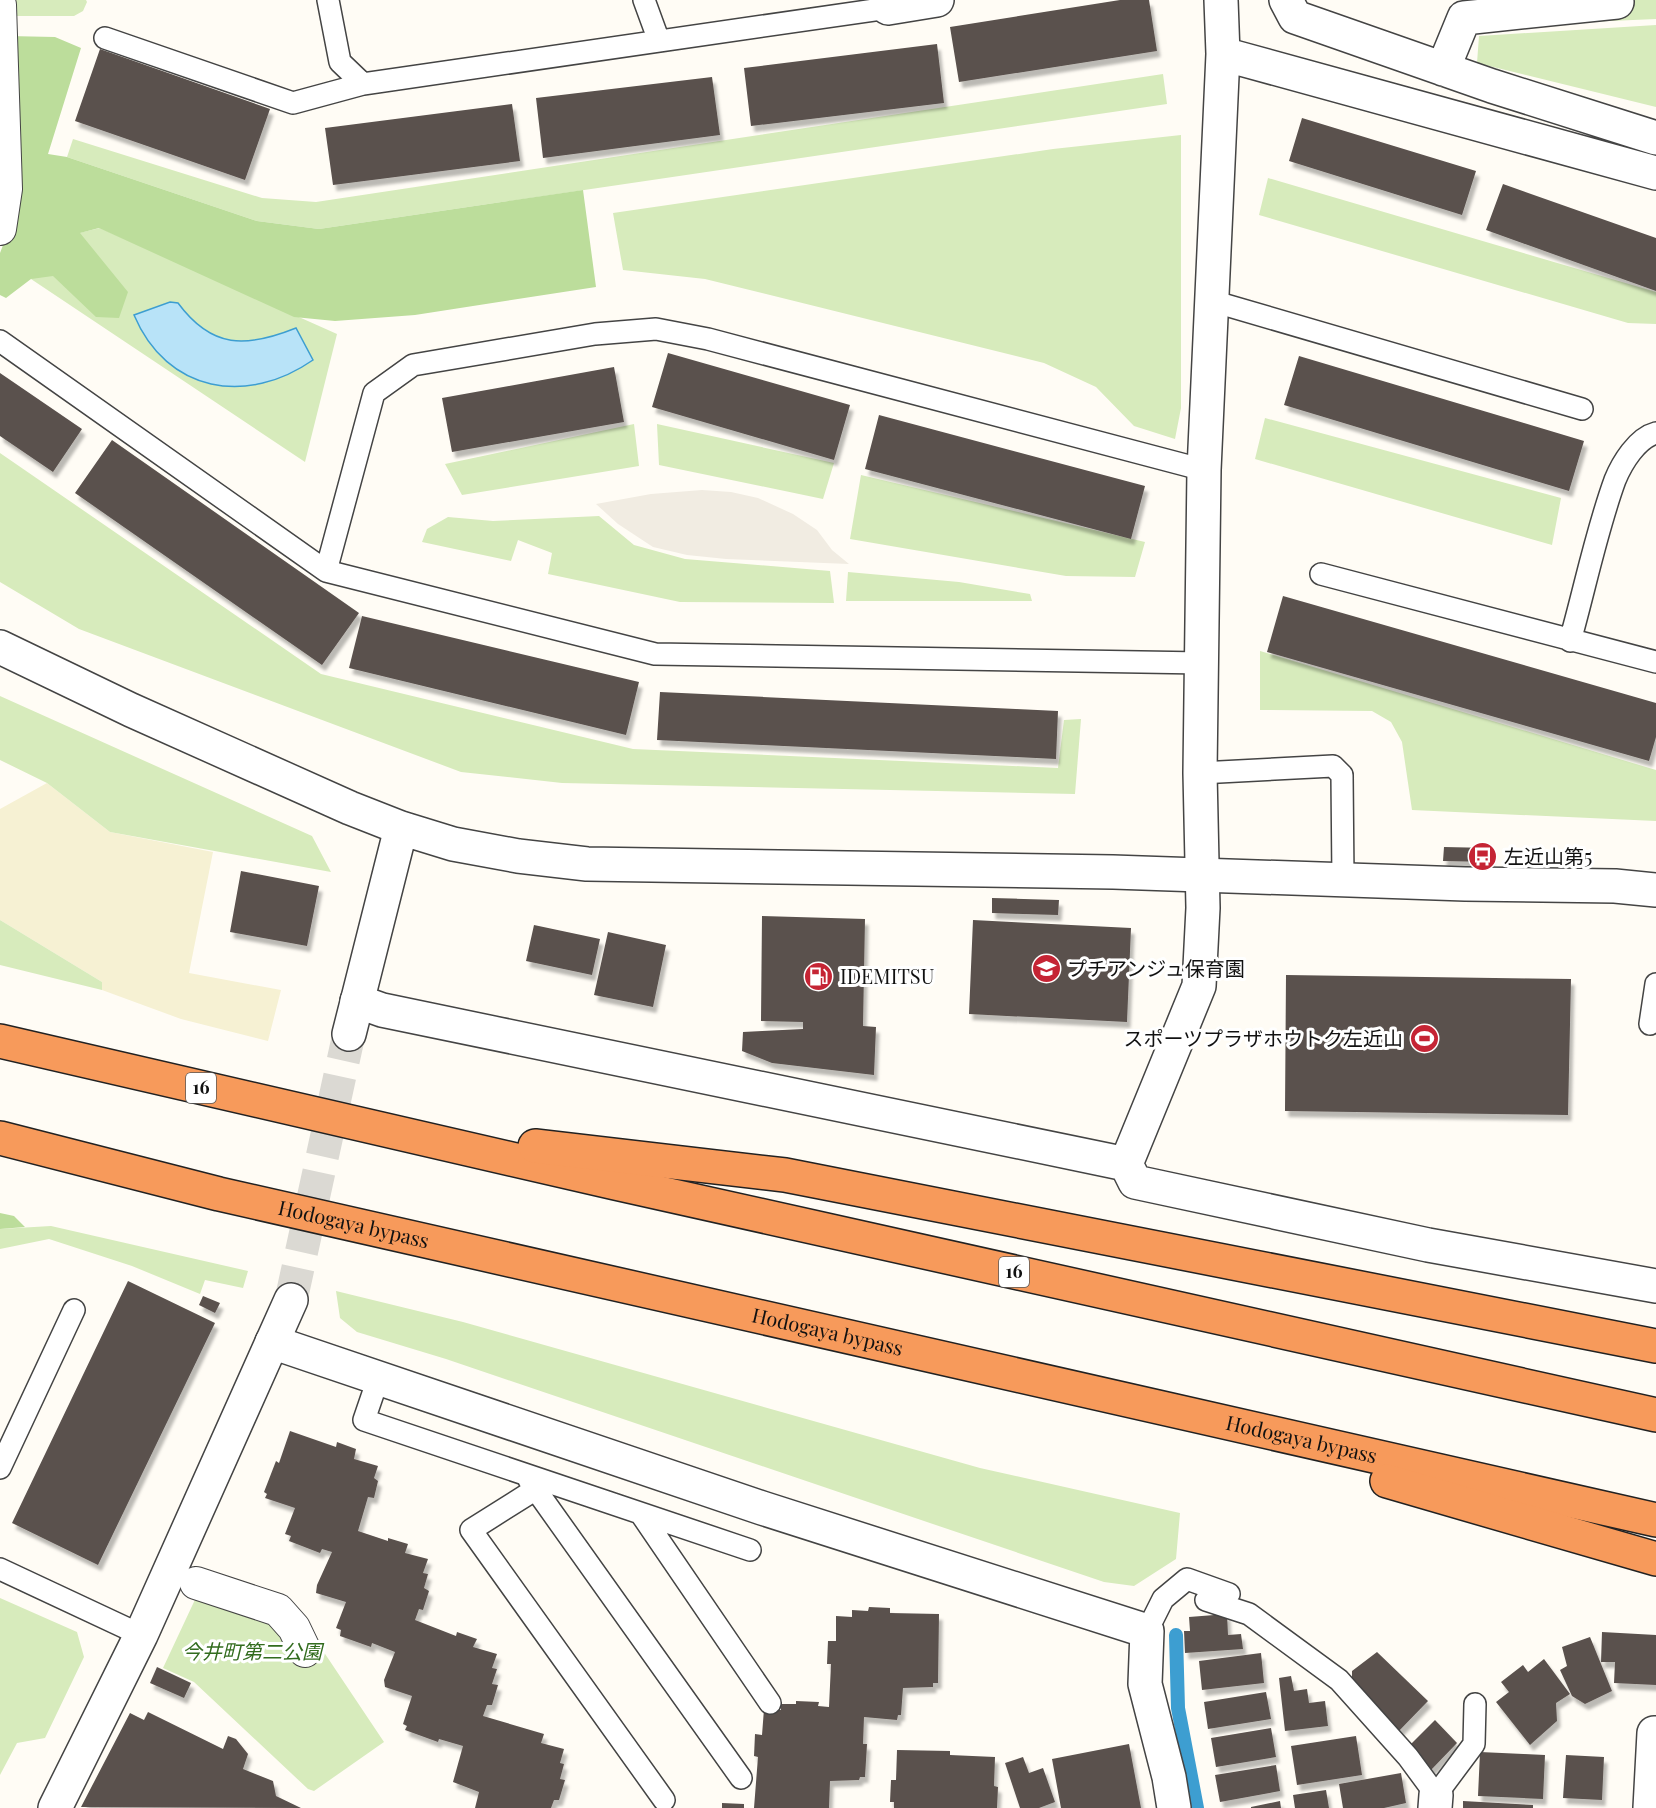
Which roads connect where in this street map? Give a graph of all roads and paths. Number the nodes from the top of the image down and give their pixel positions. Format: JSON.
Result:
{"nodes":[{"id":1,"x":328,"y":0,"type":"edge"},
{"id":2,"x":644,"y":0,"type":"edge"},
{"id":3,"x":937,"y":0,"type":"edge"},
{"id":4,"x":1221,"y":0,"type":"edge"},
{"id":5,"x":1286,"y":0,"type":"edge"},
{"id":6,"x":1617,"y":2,"type":"dead end"},
{"id":7,"x":887,"y":4,"type":"edge"},
{"id":8,"x":0,"y":5,"type":"edge"},
{"id":9,"x":105,"y":38,"type":"dead end"},
{"id":10,"x":658,"y":40,"type":"junction"},
{"id":11,"x":1223,"y":54,"type":"junction"},
{"id":12,"x":1,"y":69,"type":"edge"},
{"id":13,"x":1443,"y":69,"type":"junction"},
{"id":14,"x":363,"y":84,"type":"junction"},
{"id":15,"x":1656,"y":138,"type":"edge"},
{"id":16,"x":1656,"y":173,"type":"edge"},
{"id":17,"x":0,"y":223,"type":"edge"},
{"id":18,"x":1212,"y":301,"type":"junction"},
{"id":19,"x":0,"y":341,"type":"edge"},
{"id":20,"x":1582,"y":409,"type":"dead end"},
{"id":21,"x":1656,"y":433,"type":"edge"},
{"id":22,"x":1204,"y":470,"type":"junction"},
{"id":23,"x":326,"y":571,"type":"junction"},
{"id":24,"x":1321,"y":574,"type":"dead end"},
{"id":25,"x":1570,"y":641,"type":"junction"},
{"id":26,"x":0,"y":647,"type":"edge"},
{"id":27,"x":1656,"y":662,"type":"edge"},
{"id":28,"x":1203,"y":663,"type":"junction"},
{"id":29,"x":1200,"y":772,"type":"junction"},
{"id":30,"x":401,"y":828,"type":"junction"},
{"id":31,"x":1202,"y":876,"type":"junction"},
{"id":32,"x":1343,"y":880,"type":"junction"},
{"id":33,"x":1656,"y":890,"type":"edge"},
{"id":34,"x":1656,"y":984,"type":"edge"},
{"id":35,"x":357,"y":1002,"type":"junction"},
{"id":36,"x":1650,"y":1024,"type":"dead end"},
{"id":37,"x":349,"y":1034,"type":"tunnel mouth"},
{"id":38,"x":0,"y":1041,"type":"edge"},
{"id":39,"x":373,"y":1127,"type":"junction"},
{"id":40,"x":0,"y":1137,"type":"edge"},
{"id":41,"x":1126,"y":1164,"type":"junction"},
{"id":42,"x":1656,"y":1286,"type":"edge"},
{"id":43,"x":291,"y":1300,"type":"tunnel mouth"},
{"id":44,"x":74,"y":1310,"type":"dead end"},
{"id":45,"x":272,"y":1342,"type":"junction"},
{"id":46,"x":1656,"y":1346,"type":"edge"},
{"id":47,"x":378,"y":1379,"type":"junction"},
{"id":48,"x":1066,"y":1388,"type":"junction"},
{"id":49,"x":1656,"y":1415,"type":"edge"},
{"id":50,"x":0,"y":1468,"type":"edge"},
{"id":51,"x":531,"y":1482,"type":"junction"},
{"id":52,"x":640,"y":1514,"type":"junction"},
{"id":53,"x":1656,"y":1520,"type":"edge"},
{"id":54,"x":750,"y":1550,"type":"dead end"},
{"id":55,"x":1656,"y":1559,"type":"edge"},
{"id":56,"x":0,"y":1569,"type":"edge"},
{"id":57,"x":196,"y":1583,"type":"dead end"},
{"id":58,"x":1189,"y":1595,"type":"junction"},
{"id":59,"x":1147,"y":1630,"type":"junction"},
{"id":60,"x":141,"y":1635,"type":"junction"},
{"id":61,"x":305,"y":1651,"type":"dead end"},
{"id":62,"x":1339,"y":1680,"type":"junction"},
{"id":63,"x":770,"y":1703,"type":"dead end"},
{"id":64,"x":1475,"y":1704,"type":"dead end"},
{"id":65,"x":1654,"y":1733,"type":"dead end"},
{"id":66,"x":741,"y":1778,"type":"dead end"},
{"id":67,"x":664,"y":1800,"type":"dead end"},
{"id":68,"x":1435,"y":1802,"type":"edge"},
{"id":69,"x":55,"y":1808,"type":"edge"},
{"id":70,"x":1174,"y":1808,"type":"edge"},
{"id":71,"x":1650,"y":1808,"type":"edge"}],
"edges":[{"from":1,"to":14,"type":"lane"},
{"from":2,"to":10,"type":"lane"},
{"from":3,"to":7,"type":"street"},
{"from":4,"to":11,"type":"street"},
{"from":5,"to":13,"type":"street"},
{"from":6,"to":13,"type":"street"},
{"from":7,"to":10,"type":"lane"},
{"from":8,"to":12,"type":"street"},
{"from":9,"to":14,"type":"lane"},
{"from":10,"to":14,"type":"lane"},
{"from":11,"to":16,"type":"street"},
{"from":11,"to":18,"type":"street"},
{"from":12,"to":17,"type":"street"},
{"from":13,"to":15,"type":"street"},
{"from":18,"to":20,"type":"lane"},
{"from":18,"to":22,"type":"street"},
{"from":19,"to":23,"type":"lane"},
{"from":21,"to":25,"type":"lane"},
{"from":22,"to":23,"type":"lane"},
{"from":22,"to":28,"type":"street"},
{"from":23,"to":28,"type":"lane"},
{"from":24,"to":25,"type":"lane"},
{"from":25,"to":27,"type":"lane"},
{"from":26,"to":30,"type":"street"},
{"from":28,"to":29,"type":"street"},
{"from":29,"to":31,"type":"street"},
{"from":29,"to":32,"type":"lane"},
{"from":30,"to":31,"type":"street"},
{"from":30,"to":35,"type":"street"},
{"from":31,"to":32,"type":"street"},
{"from":31,"to":41,"type":"street"},
{"from":32,"to":33,"type":"street"},
{"from":34,"to":36,"type":"lane"},
{"from":35,"to":37,"type":"street"},
{"from":35,"to":41,"type":"street"},
{"from":38,"to":39,"type":"highway","number":"16"},
{"from":39,"to":46,"type":"highway"},
{"from":39,"to":49,"type":"highway","number":"16"},
{"from":40,"to":48,"type":"highway","name":"Hodogaya bypass"},
{"from":41,"to":42,"type":"street"},
{"from":43,"to":45,"type":"street"},
{"from":44,"to":50,"type":"lane"},
{"from":45,"to":47,"type":"street"},
{"from":45,"to":60,"type":"street"},
{"from":47,"to":51,"type":"lane"},
{"from":47,"to":59,"type":"street"},
{"from":48,"to":53,"type":"highway","name":"Hodogaya bypass"},
{"from":48,"to":55,"type":"highway"},
{"from":51,"to":52,"type":"lane"},
{"from":51,"to":66,"type":"lane"},
{"from":51,"to":67,"type":"lane"},
{"from":52,"to":54,"type":"lane"},
{"from":52,"to":63,"type":"lane"},
{"from":56,"to":60,"type":"lane"},
{"from":57,"to":61,"type":"street"},
{"from":58,"to":59,"type":"lane"},
{"from":58,"to":62,"type":"lane"},
{"from":58,"to":62,"type":"lane"},
{"from":59,"to":70,"type":"street"},
{"from":60,"to":69,"type":"street"},
{"from":62,"to":68,"type":"lane"},
{"from":64,"to":68,"type":"lane"},
{"from":65,"to":71,"type":"street"}]}
